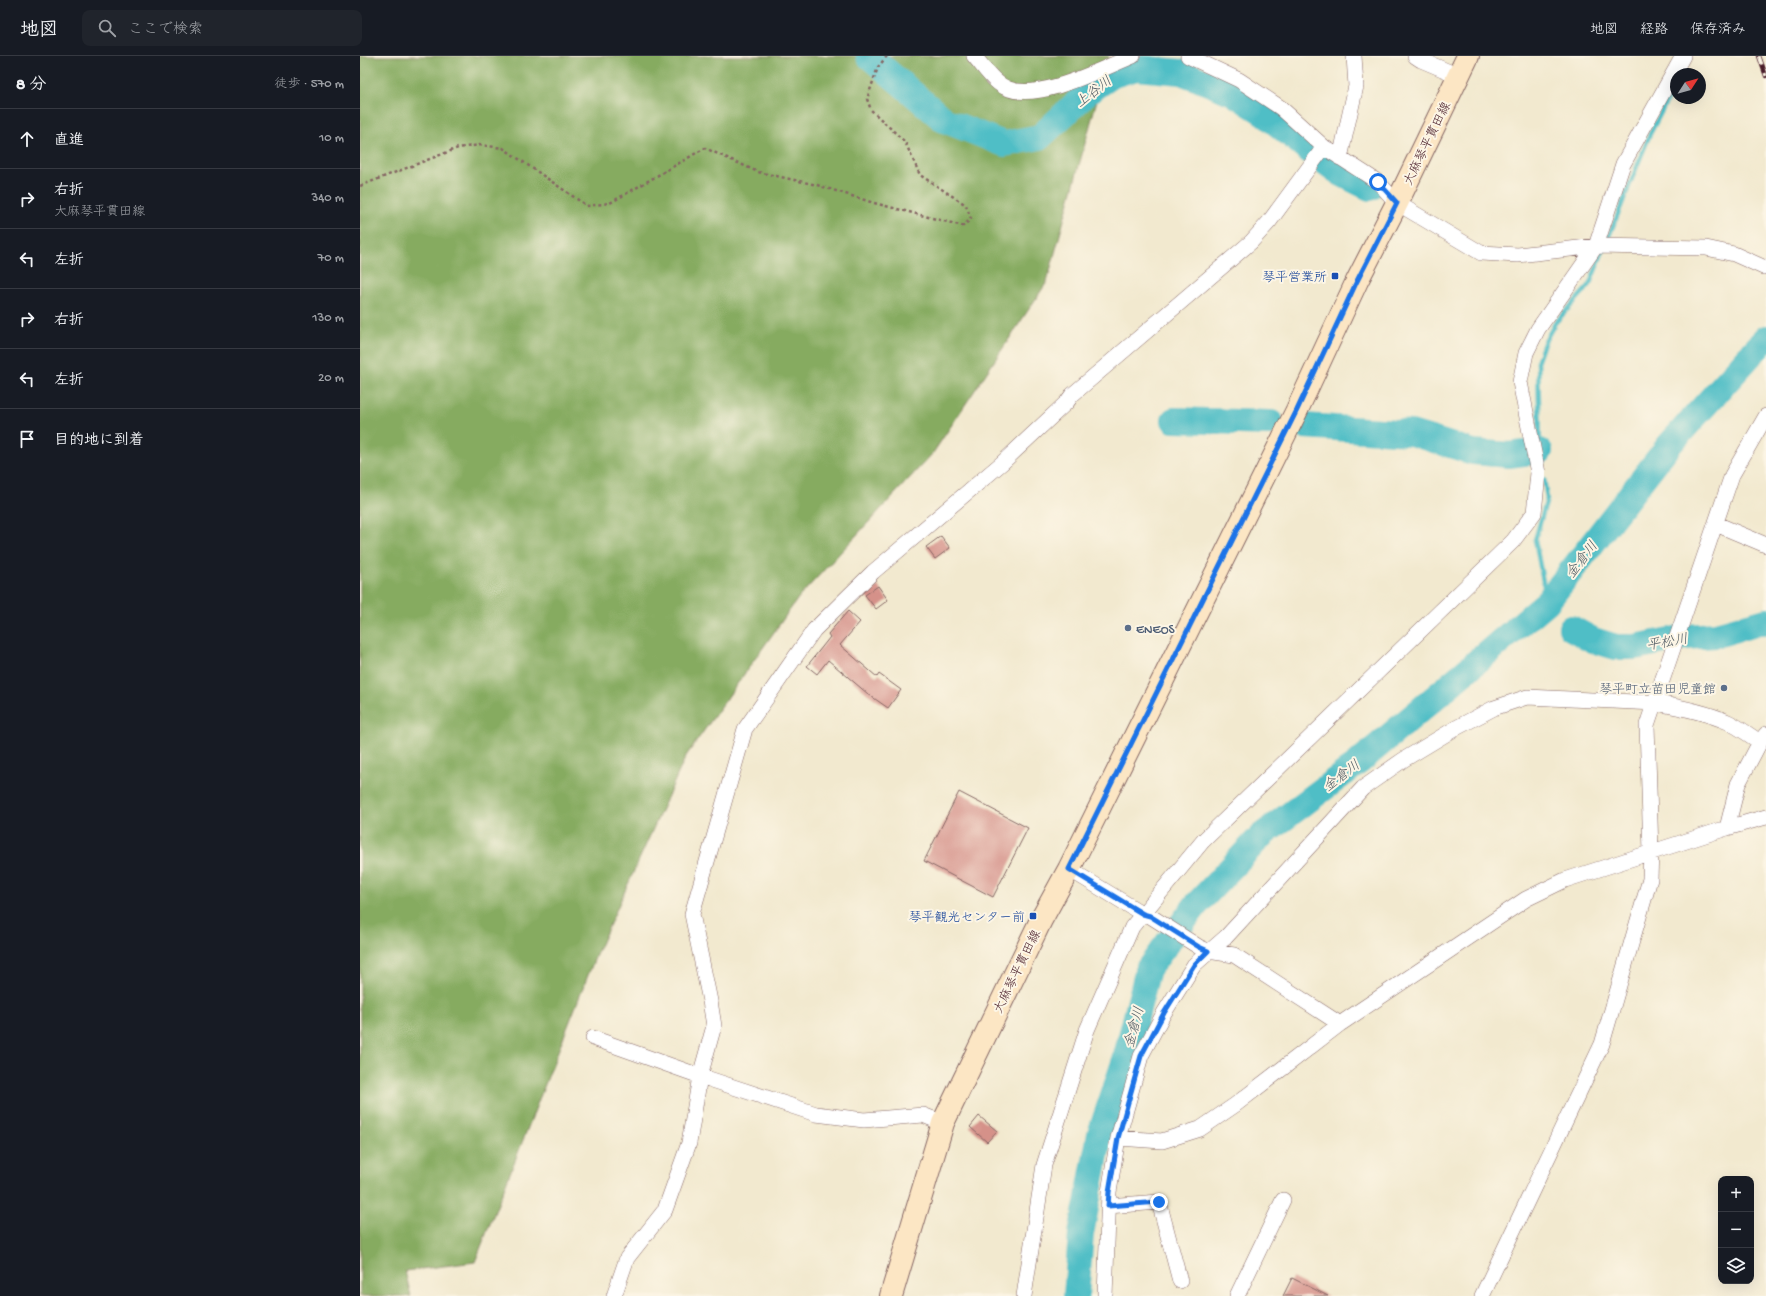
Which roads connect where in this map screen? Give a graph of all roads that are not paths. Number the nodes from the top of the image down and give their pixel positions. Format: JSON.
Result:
{"nodes":[{"id":1,"x":974,"y":56,"type":"edge"},
{"id":2,"x":1133,"y":56,"type":"edge"},
{"id":3,"x":1188,"y":56,"type":"edge"},
{"id":4,"x":1354,"y":56,"type":"edge"},
{"id":5,"x":1415,"y":56,"type":"edge"},
{"id":6,"x":1468,"y":56,"type":"edge"},
{"id":7,"x":1683,"y":56,"type":"edge"},
{"id":8,"x":1459,"y":76,"type":"junction"},
{"id":9,"x":1324,"y":147,"type":"junction"},
{"id":10,"x":1340,"y":158,"type":"junction"},
{"id":11,"x":1397,"y":203,"type":"junction"},
{"id":12,"x":1596,"y":246,"type":"junction"},
{"id":13,"x":1763,"y":267,"type":"dead end"},
{"id":14,"x":1766,"y":416,"type":"edge"},
{"id":15,"x":1716,"y":524,"type":"junction"},
{"id":16,"x":1766,"y":546,"type":"edge"},
{"id":17,"x":1656,"y":703,"type":"junction"},
{"id":18,"x":1763,"y":738,"type":"edge"},
{"id":19,"x":1766,"y":817,"type":"edge"},
{"id":20,"x":1727,"y":828,"type":"junction"},
{"id":21,"x":1652,"y":852,"type":"junction"},
{"id":22,"x":1069,"y":869,"type":"junction"},
{"id":23,"x":1147,"y":915,"type":"junction"},
{"id":24,"x":1203,"y":949,"type":"junction"},
{"id":25,"x":1340,"y":1024,"type":"junction"},
{"id":26,"x":593,"y":1038,"type":"dead end"},
{"id":27,"x":700,"y":1076,"type":"junction"},
{"id":28,"x":943,"y":1123,"type":"junction"},
{"id":29,"x":1118,"y":1138,"type":"junction"},
{"id":30,"x":1283,"y":1200,"type":"dead end"},
{"id":31,"x":1108,"y":1206,"type":"junction"},
{"id":32,"x":1180,"y":1281,"type":"dead end"},
{"id":33,"x":614,"y":1296,"type":"edge"},
{"id":34,"x":891,"y":1296,"type":"edge"},
{"id":35,"x":1024,"y":1296,"type":"edge"},
{"id":36,"x":1105,"y":1296,"type":"edge"},
{"id":37,"x":1237,"y":1296,"type":"edge"},
{"id":38,"x":1482,"y":1296,"type":"edge"}],
"edges":[{"from":1,"to":2,"type":"street"},
{"from":3,"to":9,"type":"street"},
{"from":4,"to":10,"type":"street"},
{"from":5,"to":8,"type":"street"},
{"from":6,"to":8,"type":"main road","name":"大麻琴平貫田線"},
{"from":7,"to":12,"type":"street"},
{"from":8,"to":11,"type":"main road","name":"大麻琴平貫田線"},
{"from":9,"to":10,"type":"street"},
{"from":9,"to":27,"type":"street"},
{"from":10,"to":11,"type":"street"},
{"from":11,"to":12,"type":"street"},
{"from":11,"to":22,"type":"main road","name":"大麻琴平貫田線"},
{"from":12,"to":13,"type":"street"},
{"from":12,"to":23,"type":"street"},
{"from":14,"to":15,"type":"street"},
{"from":15,"to":16,"type":"street"},
{"from":15,"to":17,"type":"street"},
{"from":17,"to":18,"type":"street"},
{"from":17,"to":21,"type":"street"},
{"from":17,"to":24,"type":"street"},
{"from":18,"to":20,"type":"street"},
{"from":19,"to":20,"type":"street"},
{"from":20,"to":21,"type":"street"},
{"from":21,"to":25,"type":"street"},
{"from":21,"to":38,"type":"street"},
{"from":22,"to":23,"type":"street"},
{"from":22,"to":28,"type":"main road","name":"大麻琴平貫田線"},
{"from":23,"to":24,"type":"street"},
{"from":23,"to":35,"type":"street"},
{"from":24,"to":25,"type":"street"},
{"from":24,"to":29,"type":"street"},
{"from":25,"to":29,"type":"street"},
{"from":26,"to":27,"type":"street"},
{"from":27,"to":28,"type":"street"},
{"from":27,"to":33,"type":"street"},
{"from":28,"to":34,"type":"main road","name":"大麻琴平貫田線"},
{"from":29,"to":31,"type":"street"},
{"from":30,"to":37,"type":"street"},
{"from":31,"to":32,"type":"street"},
{"from":31,"to":36,"type":"street"}]}
